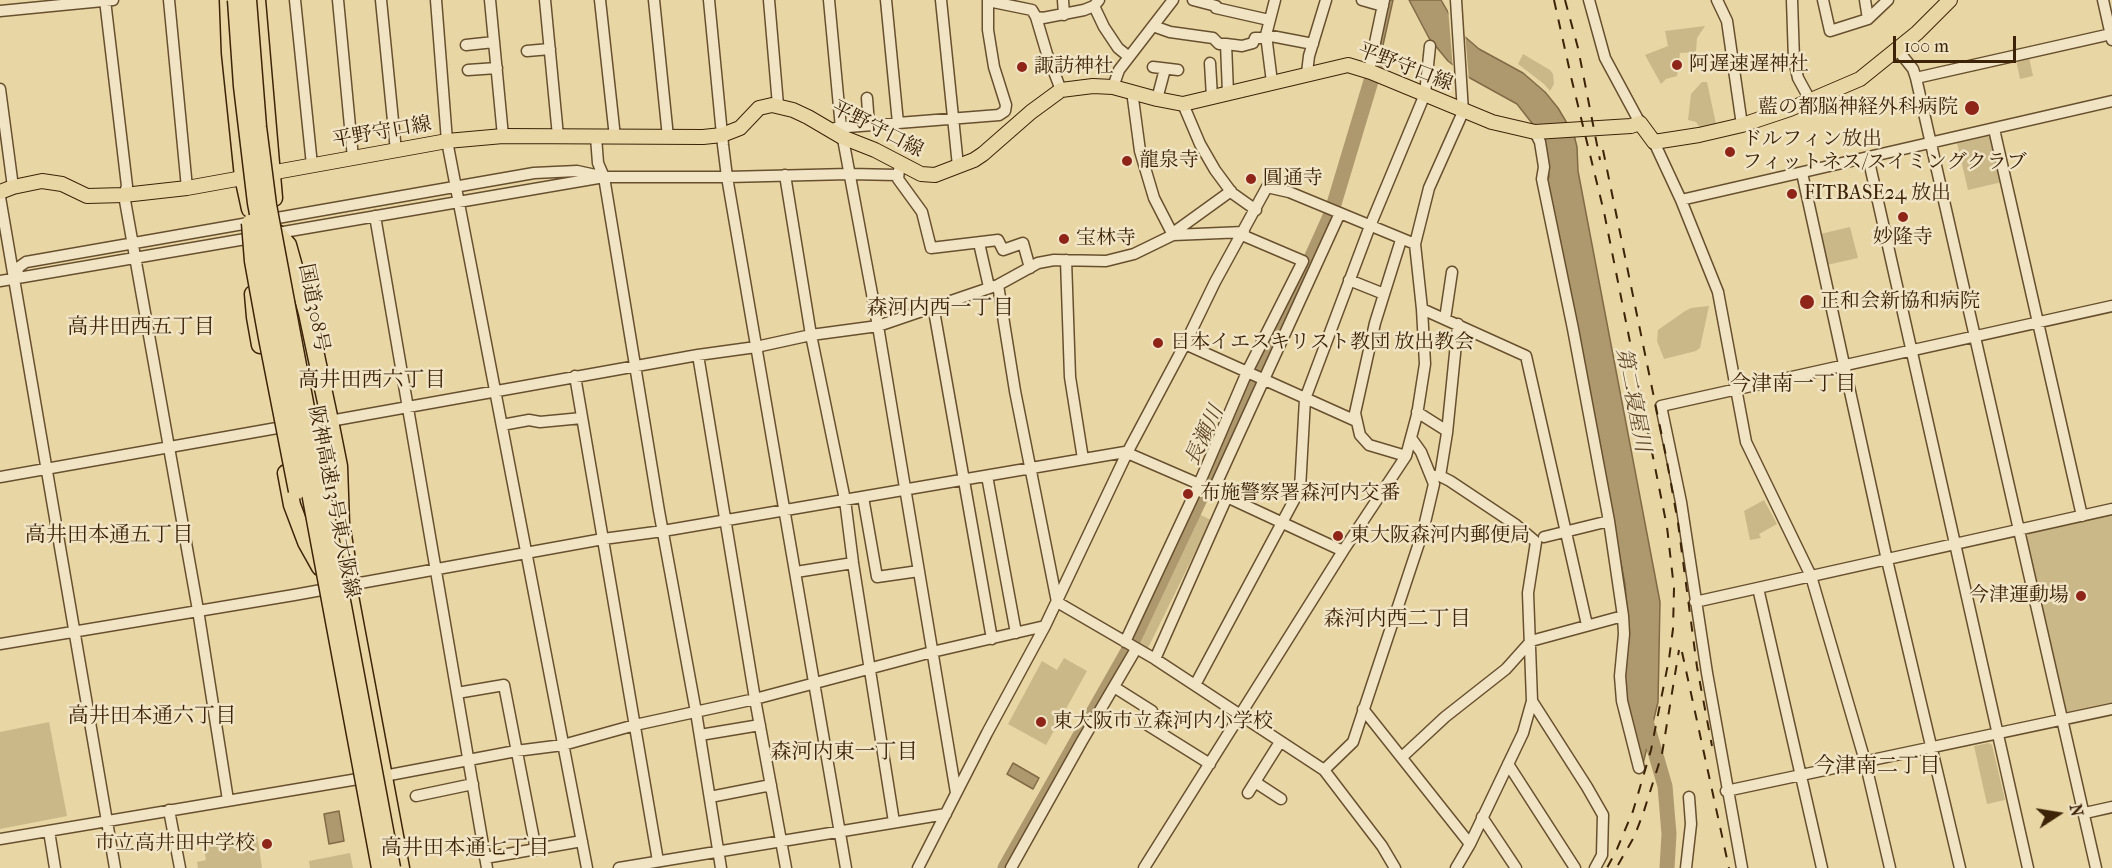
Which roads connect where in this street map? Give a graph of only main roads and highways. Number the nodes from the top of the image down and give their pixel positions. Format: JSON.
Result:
{"nodes":[{"id":1,"x":228,"y":0,"type":"edge"},
{"id":2,"x":236,"y":0,"type":"edge"},
{"id":3,"x":248,"y":0,"type":"edge"},
{"id":4,"x":257,"y":0,"type":"edge"},
{"id":5,"x":1950,"y":0,"type":"edge"},
{"id":6,"x":238,"y":22,"type":"junction"},
{"id":7,"x":258,"y":127,"type":"junction"},
{"id":8,"x":272,"y":173,"type":"junction"},
{"id":9,"x":243,"y":177,"type":"junction"},
{"id":10,"x":4,"y":192,"type":"edge"},
{"id":11,"x":277,"y":226,"type":"junction"},
{"id":12,"x":254,"y":230,"type":"junction"},
{"id":13,"x":340,"y":522,"type":"junction"},
{"id":14,"x":321,"y":567,"type":"junction"},
{"id":15,"x":348,"y":585,"type":"junction"},
{"id":16,"x":372,"y":868,"type":"edge"},
{"id":17,"x":380,"y":868,"type":"edge"},
{"id":18,"x":392,"y":868,"type":"edge"},
{"id":19,"x":400,"y":868,"type":"edge"}],
"edges":[{"from":1,"to":9,"type":"highway","name":"国道308号"},
{"from":2,"to":6,"type":"highway","name":"阪神高速13号東大阪線","bridge":true},
{"from":3,"to":7,"type":"highway","name":"阪神高速13号東大阪線","bridge":true},
{"from":4,"to":8,"type":"highway","name":"国道308号"},
{"from":5,"to":8,"type":"main road","name":"平野守口線"},
{"from":6,"to":14,"type":"highway","bridge":true},
{"from":6,"to":17,"type":"highway","name":"阪神高速13号東大阪線","bridge":true},
{"from":7,"to":13,"type":"highway","bridge":true},
{"from":7,"to":18,"type":"highway","name":"阪神高速13号東大阪線","bridge":true},
{"from":8,"to":9,"type":"main road","name":"平野守口線"},
{"from":8,"to":11,"type":"highway","name":"国道308号"},
{"from":9,"to":10,"type":"main road","name":"平野守口線"},
{"from":9,"to":12,"type":"highway","name":"国道308号"},
{"from":11,"to":13,"type":"highway"},
{"from":11,"to":15,"type":"highway","name":"国道308号"},
{"from":12,"to":14,"type":"highway","name":"国道308号"},
{"from":12,"to":14,"type":"highway"},
{"from":13,"to":15,"type":"highway"},
{"from":14,"to":16,"type":"highway","name":"国道308号"},
{"from":15,"to":19,"type":"highway","name":"国道308号"}]}
